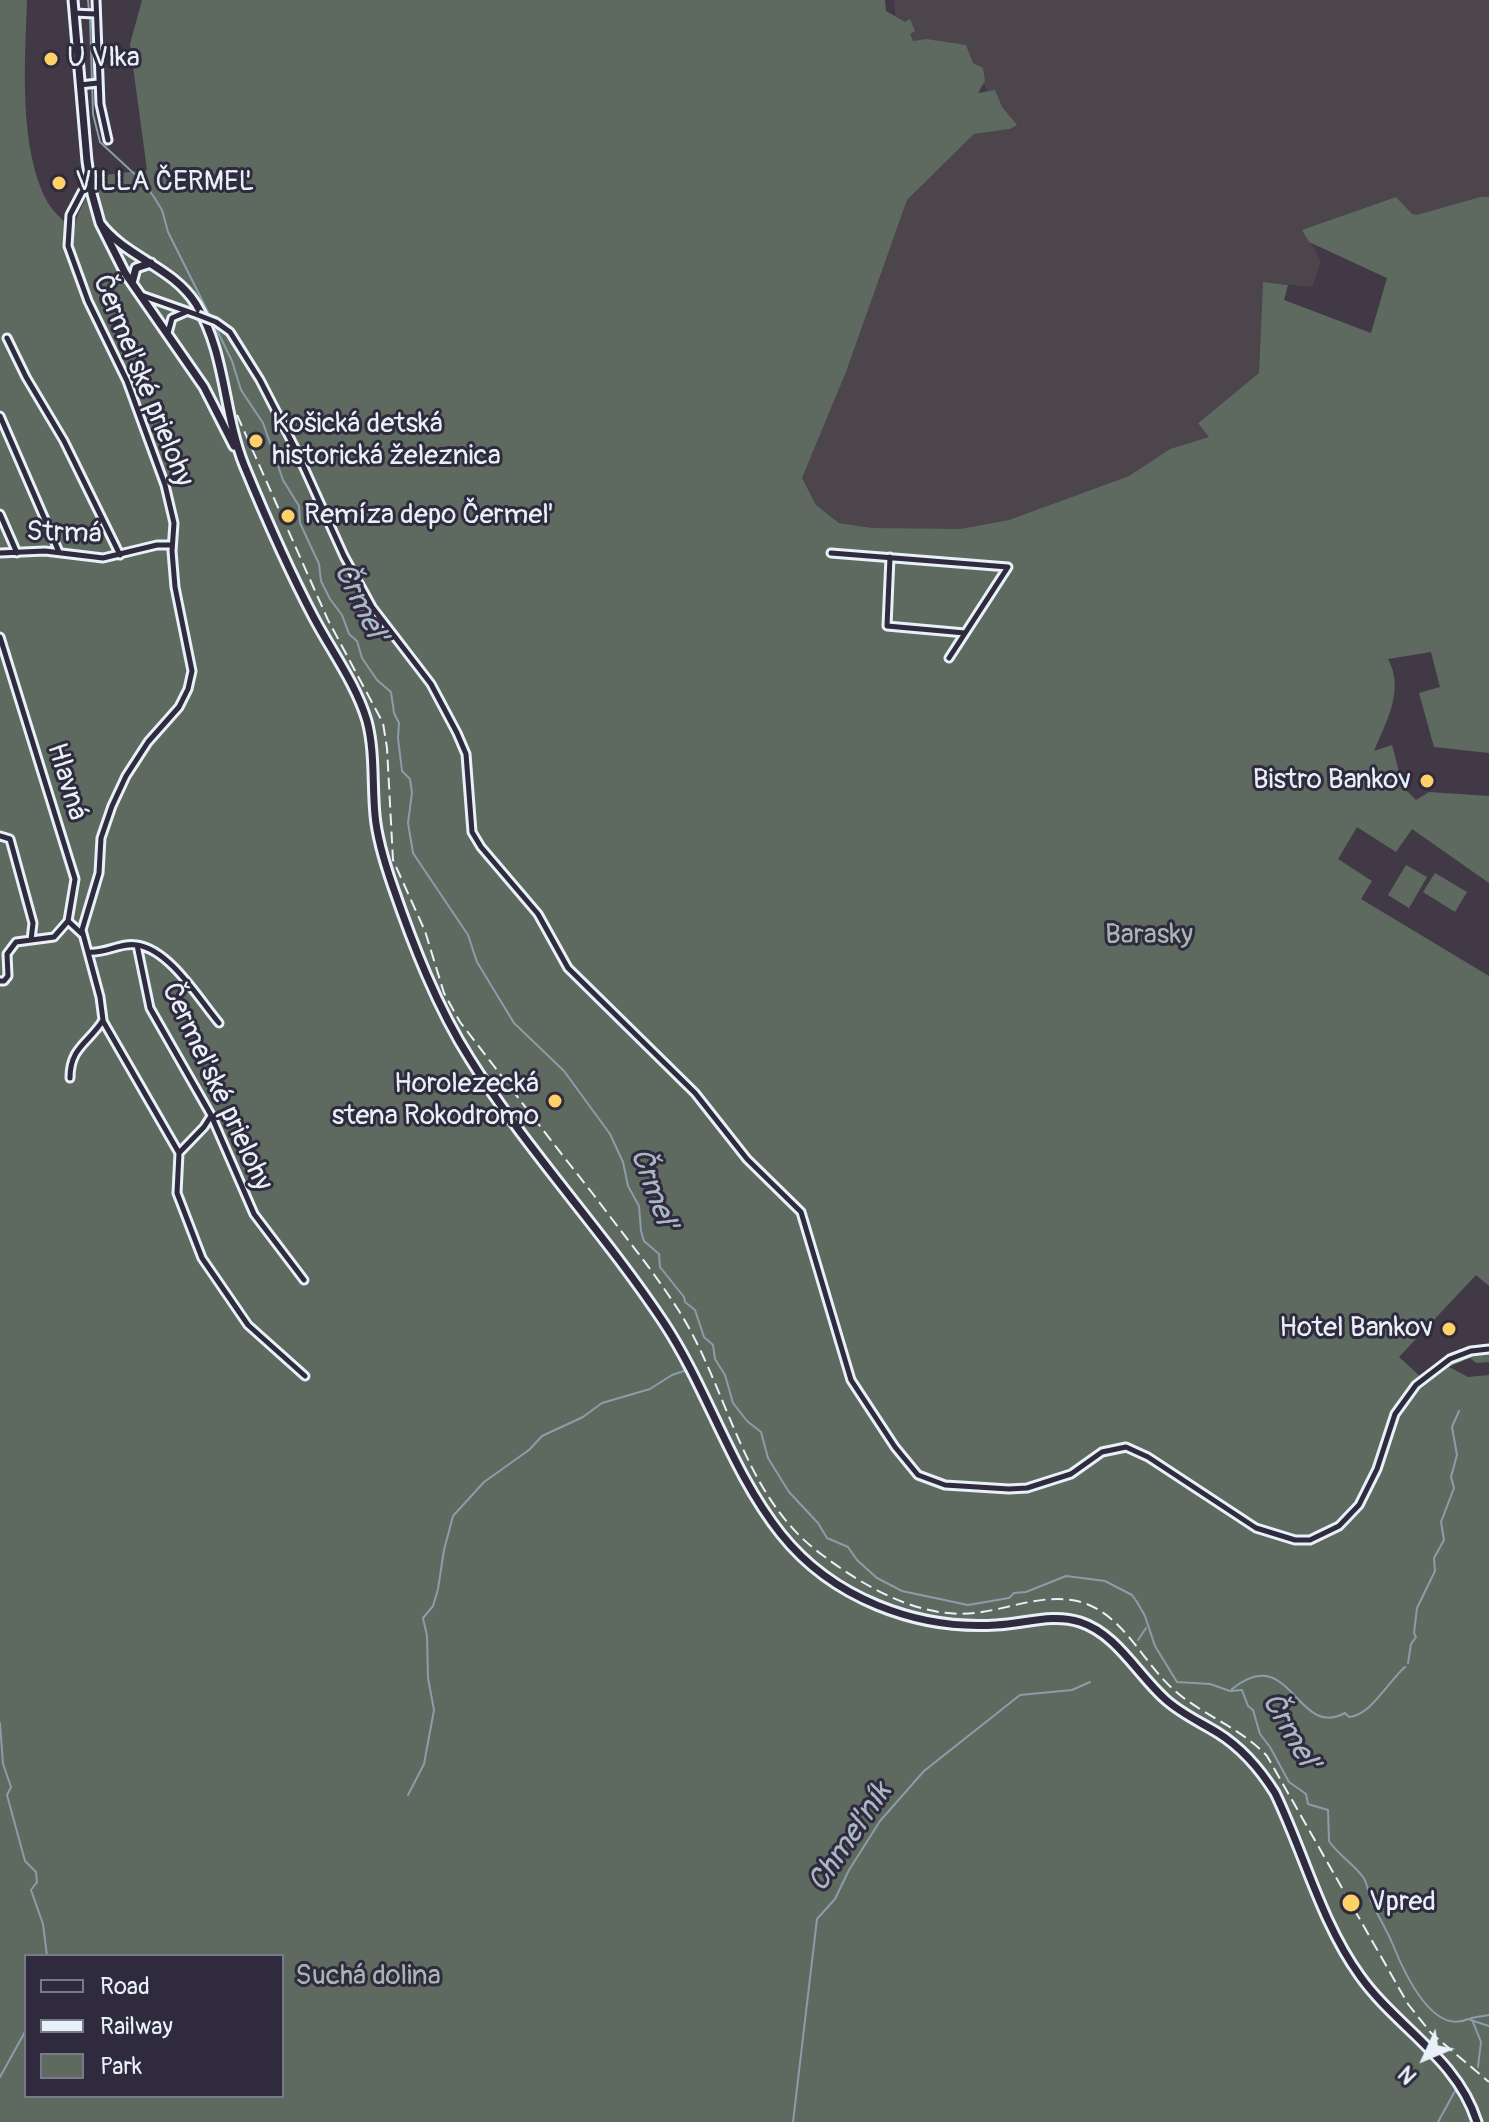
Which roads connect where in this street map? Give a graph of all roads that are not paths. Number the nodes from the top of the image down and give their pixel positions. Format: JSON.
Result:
{"nodes":[{"id":1,"x":73,"y":0,"type":"edge"},
{"id":2,"x":96,"y":0,"type":"edge"},
{"id":3,"x":74,"y":13,"type":"junction"},
{"id":4,"x":90,"y":14,"type":"junction"},
{"id":5,"x":91,"y":84,"type":"junction"},
{"id":6,"x":108,"y":140,"type":"dead end"},
{"id":7,"x":90,"y":187,"type":"junction"},
{"id":8,"x":100,"y":223,"type":"junction"},
{"id":9,"x":151,"y":263,"type":"junction"},
{"id":10,"x":132,"y":283,"type":"junction"},
{"id":11,"x":141,"y":294,"type":"junction"},
{"id":12,"x":187,"y":311,"type":"junction"},
{"id":13,"x":168,"y":333,"type":"junction"},
{"id":14,"x":7,"y":338,"type":"dead end"},
{"id":15,"x":219,"y":414,"type":"junction"},
{"id":16,"x":0,"y":416,"type":"edge"},
{"id":17,"x":230,"y":417,"type":"junction"},
{"id":18,"x":241,"y":458,"type":"junction"},
{"id":19,"x":0,"y":514,"type":"edge"},
{"id":20,"x":172,"y":545,"type":"junction"},
{"id":21,"x":0,"y":553,"type":"edge"},
{"id":22,"x":17,"y":553,"type":"junction"},
{"id":23,"x":60,"y":553,"type":"junction"},
{"id":24,"x":831,"y":553,"type":"dead end"},
{"id":25,"x":120,"y":555,"type":"junction"},
{"id":26,"x":890,"y":557,"type":"junction"},
{"id":27,"x":965,"y":633,"type":"junction"},
{"id":28,"x":0,"y":637,"type":"edge"},
{"id":29,"x":949,"y":658,"type":"dead end"},
{"id":30,"x":0,"y":836,"type":"edge"},
{"id":31,"x":68,"y":921,"type":"junction"},
{"id":32,"x":82,"y":934,"type":"junction"},
{"id":33,"x":31,"y":940,"type":"junction"},
{"id":34,"x":137,"y":945,"type":"junction"},
{"id":35,"x":88,"y":952,"type":"junction"},
{"id":36,"x":0,"y":981,"type":"edge"},
{"id":37,"x":103,"y":1020,"type":"junction"},
{"id":38,"x":219,"y":1023,"type":"dead end"},
{"id":39,"x":70,"y":1078,"type":"dead end"},
{"id":40,"x":211,"y":1115,"type":"junction"},
{"id":41,"x":179,"y":1153,"type":"junction"},
{"id":42,"x":304,"y":1280,"type":"dead end"},
{"id":43,"x":1489,"y":1349,"type":"edge"},
{"id":44,"x":305,"y":1376,"type":"dead end"},
{"id":45,"x":1477,"y":2122,"type":"edge"}],
"edges":[{"from":1,"to":3,"type":"main road"},
{"from":2,"to":4,"type":"street"},
{"from":3,"to":4,"type":"street"},
{"from":3,"to":5,"type":"main road"},
{"from":4,"to":5,"type":"street"},
{"from":5,"to":6,"type":"street"},
{"from":5,"to":7,"type":"main road"},
{"from":7,"to":8,"type":"main road"},
{"from":7,"to":20,"type":"street","name":"Čermeľské prielohy"},
{"from":8,"to":9,"type":"main road"},
{"from":8,"to":10,"type":"main road"},
{"from":9,"to":10,"type":"main road"},
{"from":9,"to":17,"type":"main road"},
{"from":10,"to":11,"type":"main road"},
{"from":11,"to":12,"type":"street"},
{"from":11,"to":13,"type":"main road"},
{"from":12,"to":13,"type":"street"},
{"from":12,"to":43,"type":"street","bridge":true},
{"from":13,"to":15,"type":"main road"},
{"from":14,"to":25,"type":"street"},
{"from":15,"to":17,"type":"main road"},
{"from":15,"to":18,"type":"main road"},
{"from":16,"to":23,"type":"street"},
{"from":17,"to":18,"type":"main road"},
{"from":18,"to":45,"type":"main road"},
{"from":19,"to":22,"type":"street"},
{"from":20,"to":25,"type":"street","name":"Strmá"},
{"from":20,"to":32,"type":"street","name":"Čermeľské prielohy"},
{"from":21,"to":22,"type":"street","name":"Strmá"},
{"from":22,"to":23,"type":"street","name":"Strmá"},
{"from":23,"to":25,"type":"street","name":"Strmá"},
{"from":24,"to":26,"type":"street"},
{"from":26,"to":27,"type":"street"},
{"from":26,"to":27,"type":"street"},
{"from":27,"to":29,"type":"street"},
{"from":28,"to":31,"type":"street","name":"Hlavná"},
{"from":30,"to":33,"type":"street"},
{"from":31,"to":32,"type":"street"},
{"from":31,"to":33,"type":"street"},
{"from":32,"to":35,"type":"street"},
{"from":33,"to":36,"type":"street"},
{"from":34,"to":35,"type":"street"},
{"from":34,"to":38,"type":"street"},
{"from":34,"to":40,"type":"street","name":"Čermeľské prielohy"},
{"from":35,"to":37,"type":"street"},
{"from":37,"to":39,"type":"street"},
{"from":37,"to":41,"type":"street"},
{"from":40,"to":41,"type":"street"},
{"from":40,"to":42,"type":"street","name":"Čermeľské prielohy"},
{"from":41,"to":44,"type":"street"}]}
